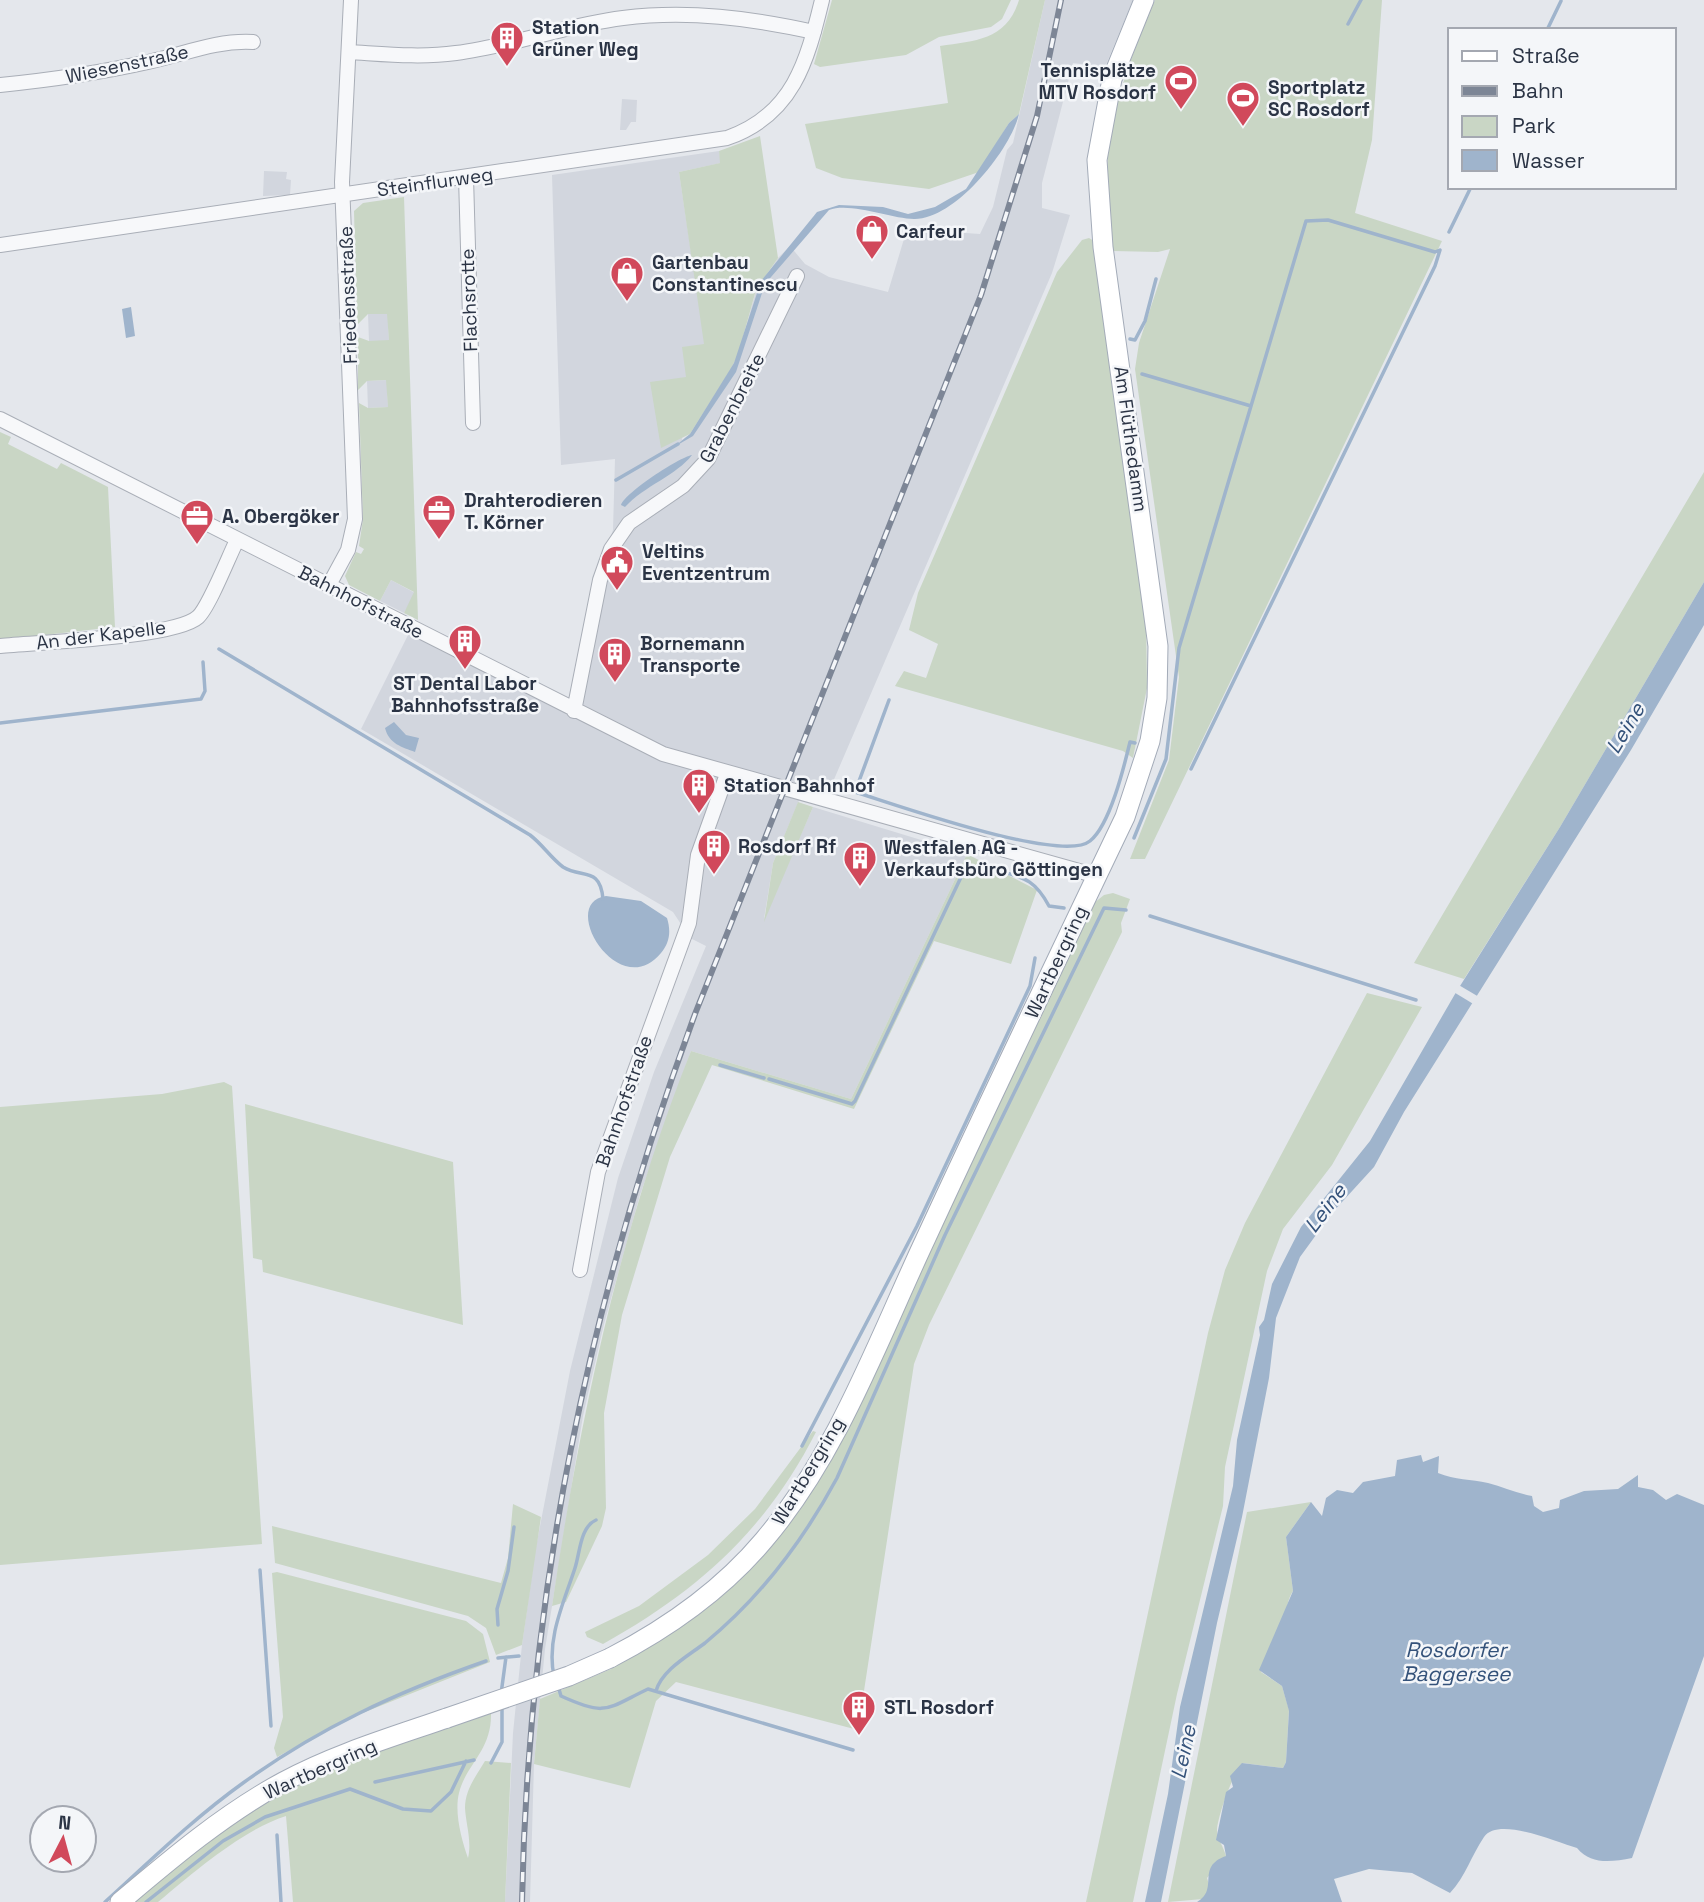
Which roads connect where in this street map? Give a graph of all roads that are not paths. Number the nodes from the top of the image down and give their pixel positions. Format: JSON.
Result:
{"nodes":[{"id":1,"x":351,"y":0,"type":"edge"},
{"id":2,"x":822,"y":0,"type":"edge"},
{"id":3,"x":1144,"y":0,"type":"edge"},
{"id":4,"x":814,"y":32,"type":"junction"},
{"id":5,"x":253,"y":42,"type":"dead end"},
{"id":6,"x":349,"y":52,"type":"junction"},
{"id":7,"x":0,"y":85,"type":"edge"},
{"id":8,"x":466,"y":177,"type":"junction"},
{"id":9,"x":344,"y":195,"type":"junction"},
{"id":10,"x":0,"y":245,"type":"edge"},
{"id":11,"x":797,"y":276,"type":"dead end"},
{"id":12,"x":0,"y":419,"type":"edge"},
{"id":13,"x":473,"y":423,"type":"dead end"},
{"id":14,"x":237,"y":540,"type":"junction"},
{"id":15,"x":329,"y":585,"type":"junction"},
{"id":16,"x":0,"y":646,"type":"edge"},
{"id":17,"x":574,"y":711,"type":"junction"},
{"id":18,"x":727,"y":774,"type":"junction"},
{"id":19,"x":1097,"y":876,"type":"junction"},
{"id":20,"x":580,"y":1270,"type":"dead end"},
{"id":21,"x":120,"y":1902,"type":"edge"}],
"edges":[{"from":1,"to":6,"type":"street","name":"Friedensstraße"},
{"from":2,"to":4,"type":"street","name":"Steinflurweg"},
{"from":3,"to":19,"type":"main road","name":"Am Flüthedamm"},
{"from":4,"to":6,"type":"street"},
{"from":4,"to":8,"type":"street","name":"Steinflurweg"},
{"from":5,"to":7,"type":"street","name":"Wiesenstraße"},
{"from":6,"to":9,"type":"street","name":"Friedensstraße"},
{"from":8,"to":9,"type":"street","name":"Steinflurweg"},
{"from":8,"to":13,"type":"street","name":"Flachsrotte"},
{"from":9,"to":10,"type":"street","name":"Steinflurweg"},
{"from":9,"to":15,"type":"street","name":"Friedensstraße"},
{"from":11,"to":17,"type":"street","name":"Grabenbreite"},
{"from":12,"to":14,"type":"street","name":"Bahnhofstraße"},
{"from":14,"to":15,"type":"street","name":"Bahnhofstraße"},
{"from":14,"to":16,"type":"street","name":"An der Kapelle"},
{"from":15,"to":17,"type":"street","name":"Bahnhofstraße"},
{"from":17,"to":18,"type":"street","name":"Bahnhofstraße"},
{"from":18,"to":19,"type":"street","name":"Bahnhofstraße"},
{"from":18,"to":20,"type":"street","name":"Bahnhofstraße"},
{"from":19,"to":21,"type":"main road","name":"Wartbergring","bridge":true}]}
